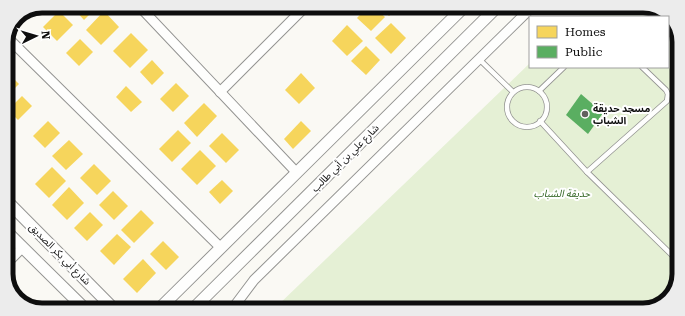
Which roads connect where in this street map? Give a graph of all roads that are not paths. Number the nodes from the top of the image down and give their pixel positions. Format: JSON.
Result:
{"nodes":[{"id":1,"x":146,"y":13,"type":"edge"},
{"id":2,"x":299,"y":13,"type":"edge"},
{"id":3,"x":458,"y":13,"type":"edge"},
{"id":4,"x":491,"y":13,"type":"edge"},
{"id":5,"x":526,"y":13,"type":"edge"},
{"id":6,"x":13,"y":43,"type":"edge"},
{"id":7,"x":479,"y":59,"type":"junction"},
{"id":8,"x":563,"y":68,"type":"edge"},
{"id":9,"x":643,"y":68,"type":"edge"},
{"id":10,"x":539,"y":91,"type":"junction"},
{"id":11,"x":220,"y":92,"type":"junction"},
{"id":12,"x":513,"y":92,"type":"junction"},
{"id":13,"x":540,"y":121,"type":"junction"},
{"id":14,"x":297,"y":172,"type":"junction"},
{"id":15,"x":587,"y":172,"type":"junction"},
{"id":16,"x":13,"y":207,"type":"edge"},
{"id":17,"x":13,"y":238,"type":"edge"},
{"id":18,"x":22,"y":248,"type":"junction"},
{"id":19,"x":221,"y":248,"type":"junction"},
{"id":20,"x":672,"y":255,"type":"edge"},
{"id":21,"x":13,"y":257,"type":"edge"},
{"id":22,"x":206,"y":296,"type":"junction"},
{"id":23,"x":79,"y":303,"type":"edge"},
{"id":24,"x":108,"y":303,"type":"edge"},
{"id":25,"x":165,"y":303,"type":"edge"},
{"id":26,"x":199,"y":303,"type":"edge"},
{"id":27,"x":205,"y":303,"type":"edge"},
{"id":28,"x":237,"y":303,"type":"edge"}],
"edges":[{"from":1,"to":11,"type":"street"},
{"from":2,"to":11,"type":"street"},
{"from":3,"to":14,"type":"street"},
{"from":4,"to":22,"type":"street","name":"شارع علي بن أبي طالب"},
{"from":5,"to":7,"type":"street"},
{"from":6,"to":19,"type":"street"},
{"from":7,"to":12,"type":"lane"},
{"from":7,"to":28,"type":"street"},
{"from":8,"to":10,"type":"lane"},
{"from":9,"to":15,"type":"lane"},
{"from":10,"to":12,"type":"lane"},
{"from":10,"to":13,"type":"lane"},
{"from":11,"to":14,"type":"street"},
{"from":12,"to":13,"type":"lane"},
{"from":13,"to":15,"type":"lane"},
{"from":14,"to":19,"type":"street"},
{"from":15,"to":20,"type":"lane"},
{"from":16,"to":24,"type":"street","name":"شارع أبي بكر الصديق"},
{"from":17,"to":18,"type":"street"},
{"from":18,"to":21,"type":"street"},
{"from":18,"to":23,"type":"street"},
{"from":19,"to":25,"type":"street"},
{"from":22,"to":26,"type":"street","name":"شارع علي بن أبي طالب"},
{"from":22,"to":27,"type":"lane"}]}
